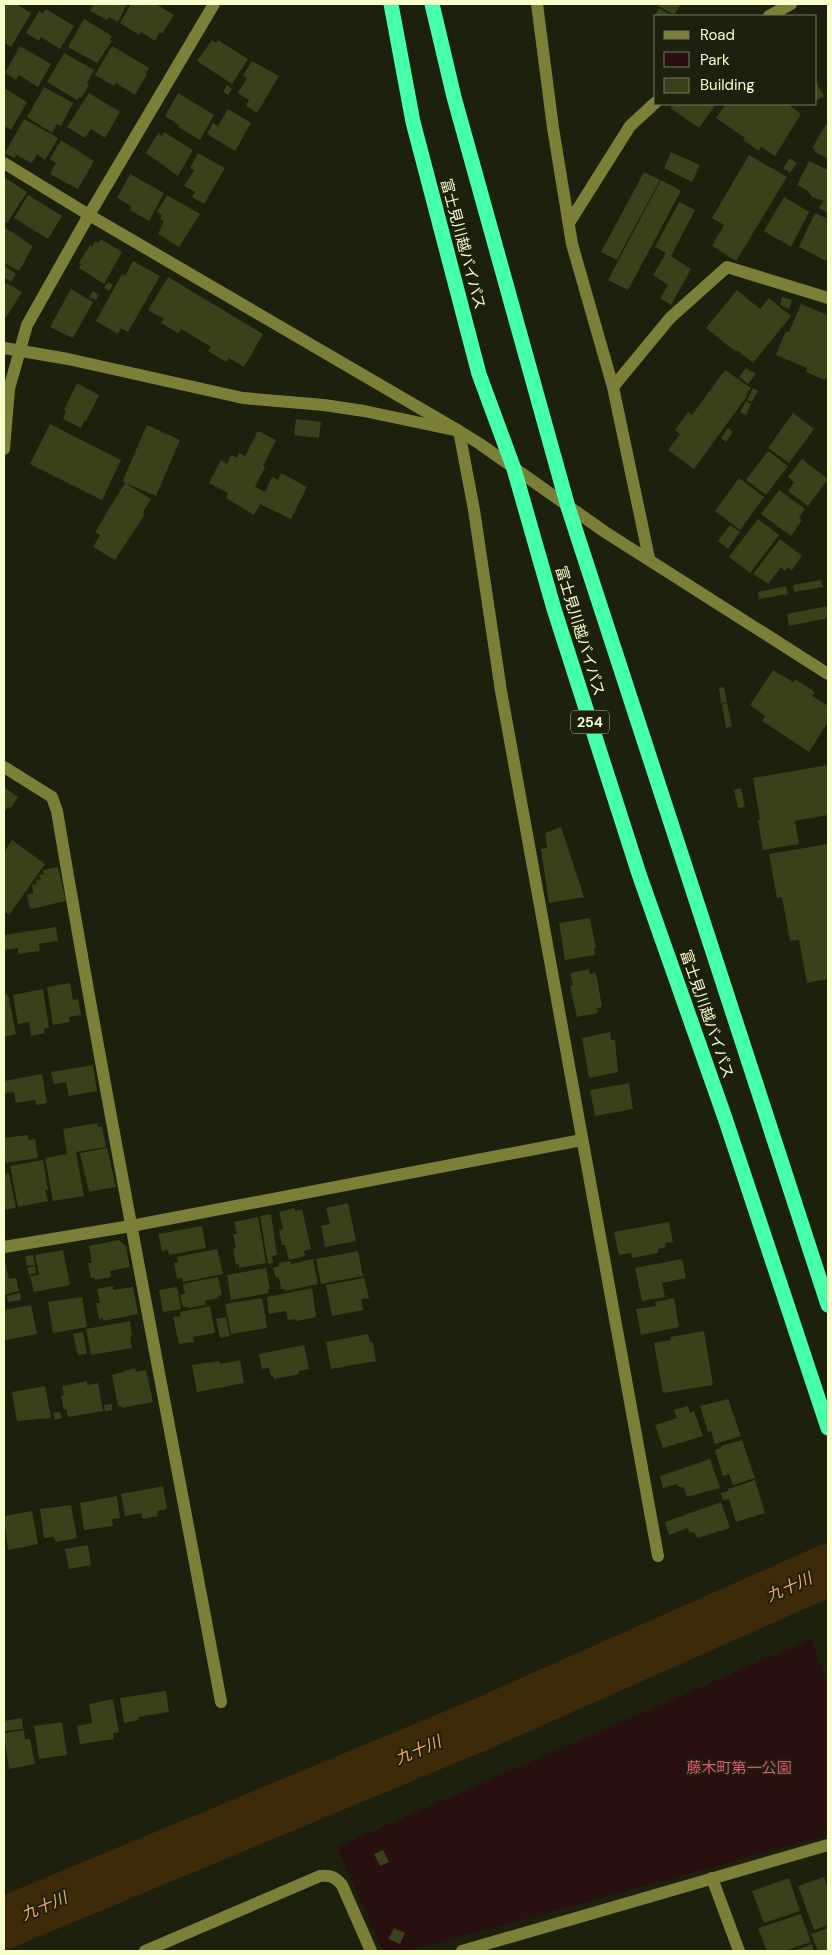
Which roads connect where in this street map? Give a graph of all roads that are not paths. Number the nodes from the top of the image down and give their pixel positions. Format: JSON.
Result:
{"nodes":[{"id":1,"x":214,"y":4,"type":"edge"},
{"id":2,"x":392,"y":4,"type":"edge"},
{"id":3,"x":432,"y":4,"type":"edge"},
{"id":4,"x":537,"y":4,"type":"edge"},
{"id":5,"x":790,"y":4,"type":"edge"},
{"id":6,"x":771,"y":15,"type":"edge"},
{"id":7,"x":654,"y":104,"type":"edge"},
{"id":8,"x":4,"y":163,"type":"edge"},
{"id":9,"x":89,"y":215,"type":"junction"},
{"id":10,"x":569,"y":223,"type":"junction"},
{"id":11,"x":826,"y":293,"type":"edge"},
{"id":12,"x":4,"y":348,"type":"edge"},
{"id":13,"x":18,"y":351,"type":"junction"},
{"id":14,"x":613,"y":387,"type":"junction"},
{"id":15,"x":459,"y":431,"type":"junction"},
{"id":16,"x":4,"y":449,"type":"edge"},
{"id":17,"x":514,"y":469,"type":"junction"},
{"id":18,"x":568,"y":507,"type":"junction"},
{"id":19,"x":649,"y":558,"type":"junction"},
{"id":20,"x":828,"y":674,"type":"edge"},
{"id":21,"x":4,"y":767,"type":"edge"},
{"id":22,"x":582,"y":1140,"type":"junction"},
{"id":23,"x":131,"y":1226,"type":"junction"},
{"id":24,"x":4,"y":1247,"type":"edge"},
{"id":25,"x":828,"y":1306,"type":"edge"},
{"id":26,"x":828,"y":1428,"type":"edge"},
{"id":27,"x":658,"y":1556,"type":"dead end"},
{"id":28,"x":221,"y":1702,"type":"dead end"},
{"id":29,"x":828,"y":1846,"type":"edge"},
{"id":30,"x":712,"y":1878,"type":"junction"},
{"id":31,"x":145,"y":1951,"type":"edge"},
{"id":32,"x":371,"y":1951,"type":"edge"},
{"id":33,"x":462,"y":1951,"type":"edge"},
{"id":34,"x":738,"y":1951,"type":"edge"}],
"edges":[{"from":1,"to":9,"type":"street"},
{"from":2,"to":17,"type":"highway","name":"富士見川越バイパス","number":"254"},
{"from":3,"to":18,"type":"highway","name":"富士見川越バイパス"},
{"from":4,"to":10,"type":"street"},
{"from":5,"to":6,"type":"street"},
{"from":7,"to":10,"type":"street"},
{"from":8,"to":9,"type":"street"},
{"from":9,"to":13,"type":"street"},
{"from":9,"to":15,"type":"street"},
{"from":10,"to":14,"type":"street"},
{"from":11,"to":14,"type":"street"},
{"from":12,"to":13,"type":"street"},
{"from":13,"to":15,"type":"street"},
{"from":13,"to":16,"type":"street"},
{"from":14,"to":19,"type":"street"},
{"from":15,"to":17,"type":"street"},
{"from":15,"to":22,"type":"street"},
{"from":17,"to":18,"type":"street"},
{"from":17,"to":26,"type":"highway","name":"富士見川越バイパス","number":"254"},
{"from":18,"to":19,"type":"street"},
{"from":18,"to":25,"type":"highway","name":"富士見川越バイパス"},
{"from":19,"to":20,"type":"street"},
{"from":21,"to":23,"type":"street"},
{"from":22,"to":23,"type":"street"},
{"from":22,"to":27,"type":"street"},
{"from":23,"to":24,"type":"street"},
{"from":23,"to":28,"type":"street"},
{"from":29,"to":30,"type":"street"},
{"from":30,"to":33,"type":"street"},
{"from":30,"to":34,"type":"street"},
{"from":31,"to":32,"type":"street"}]}
